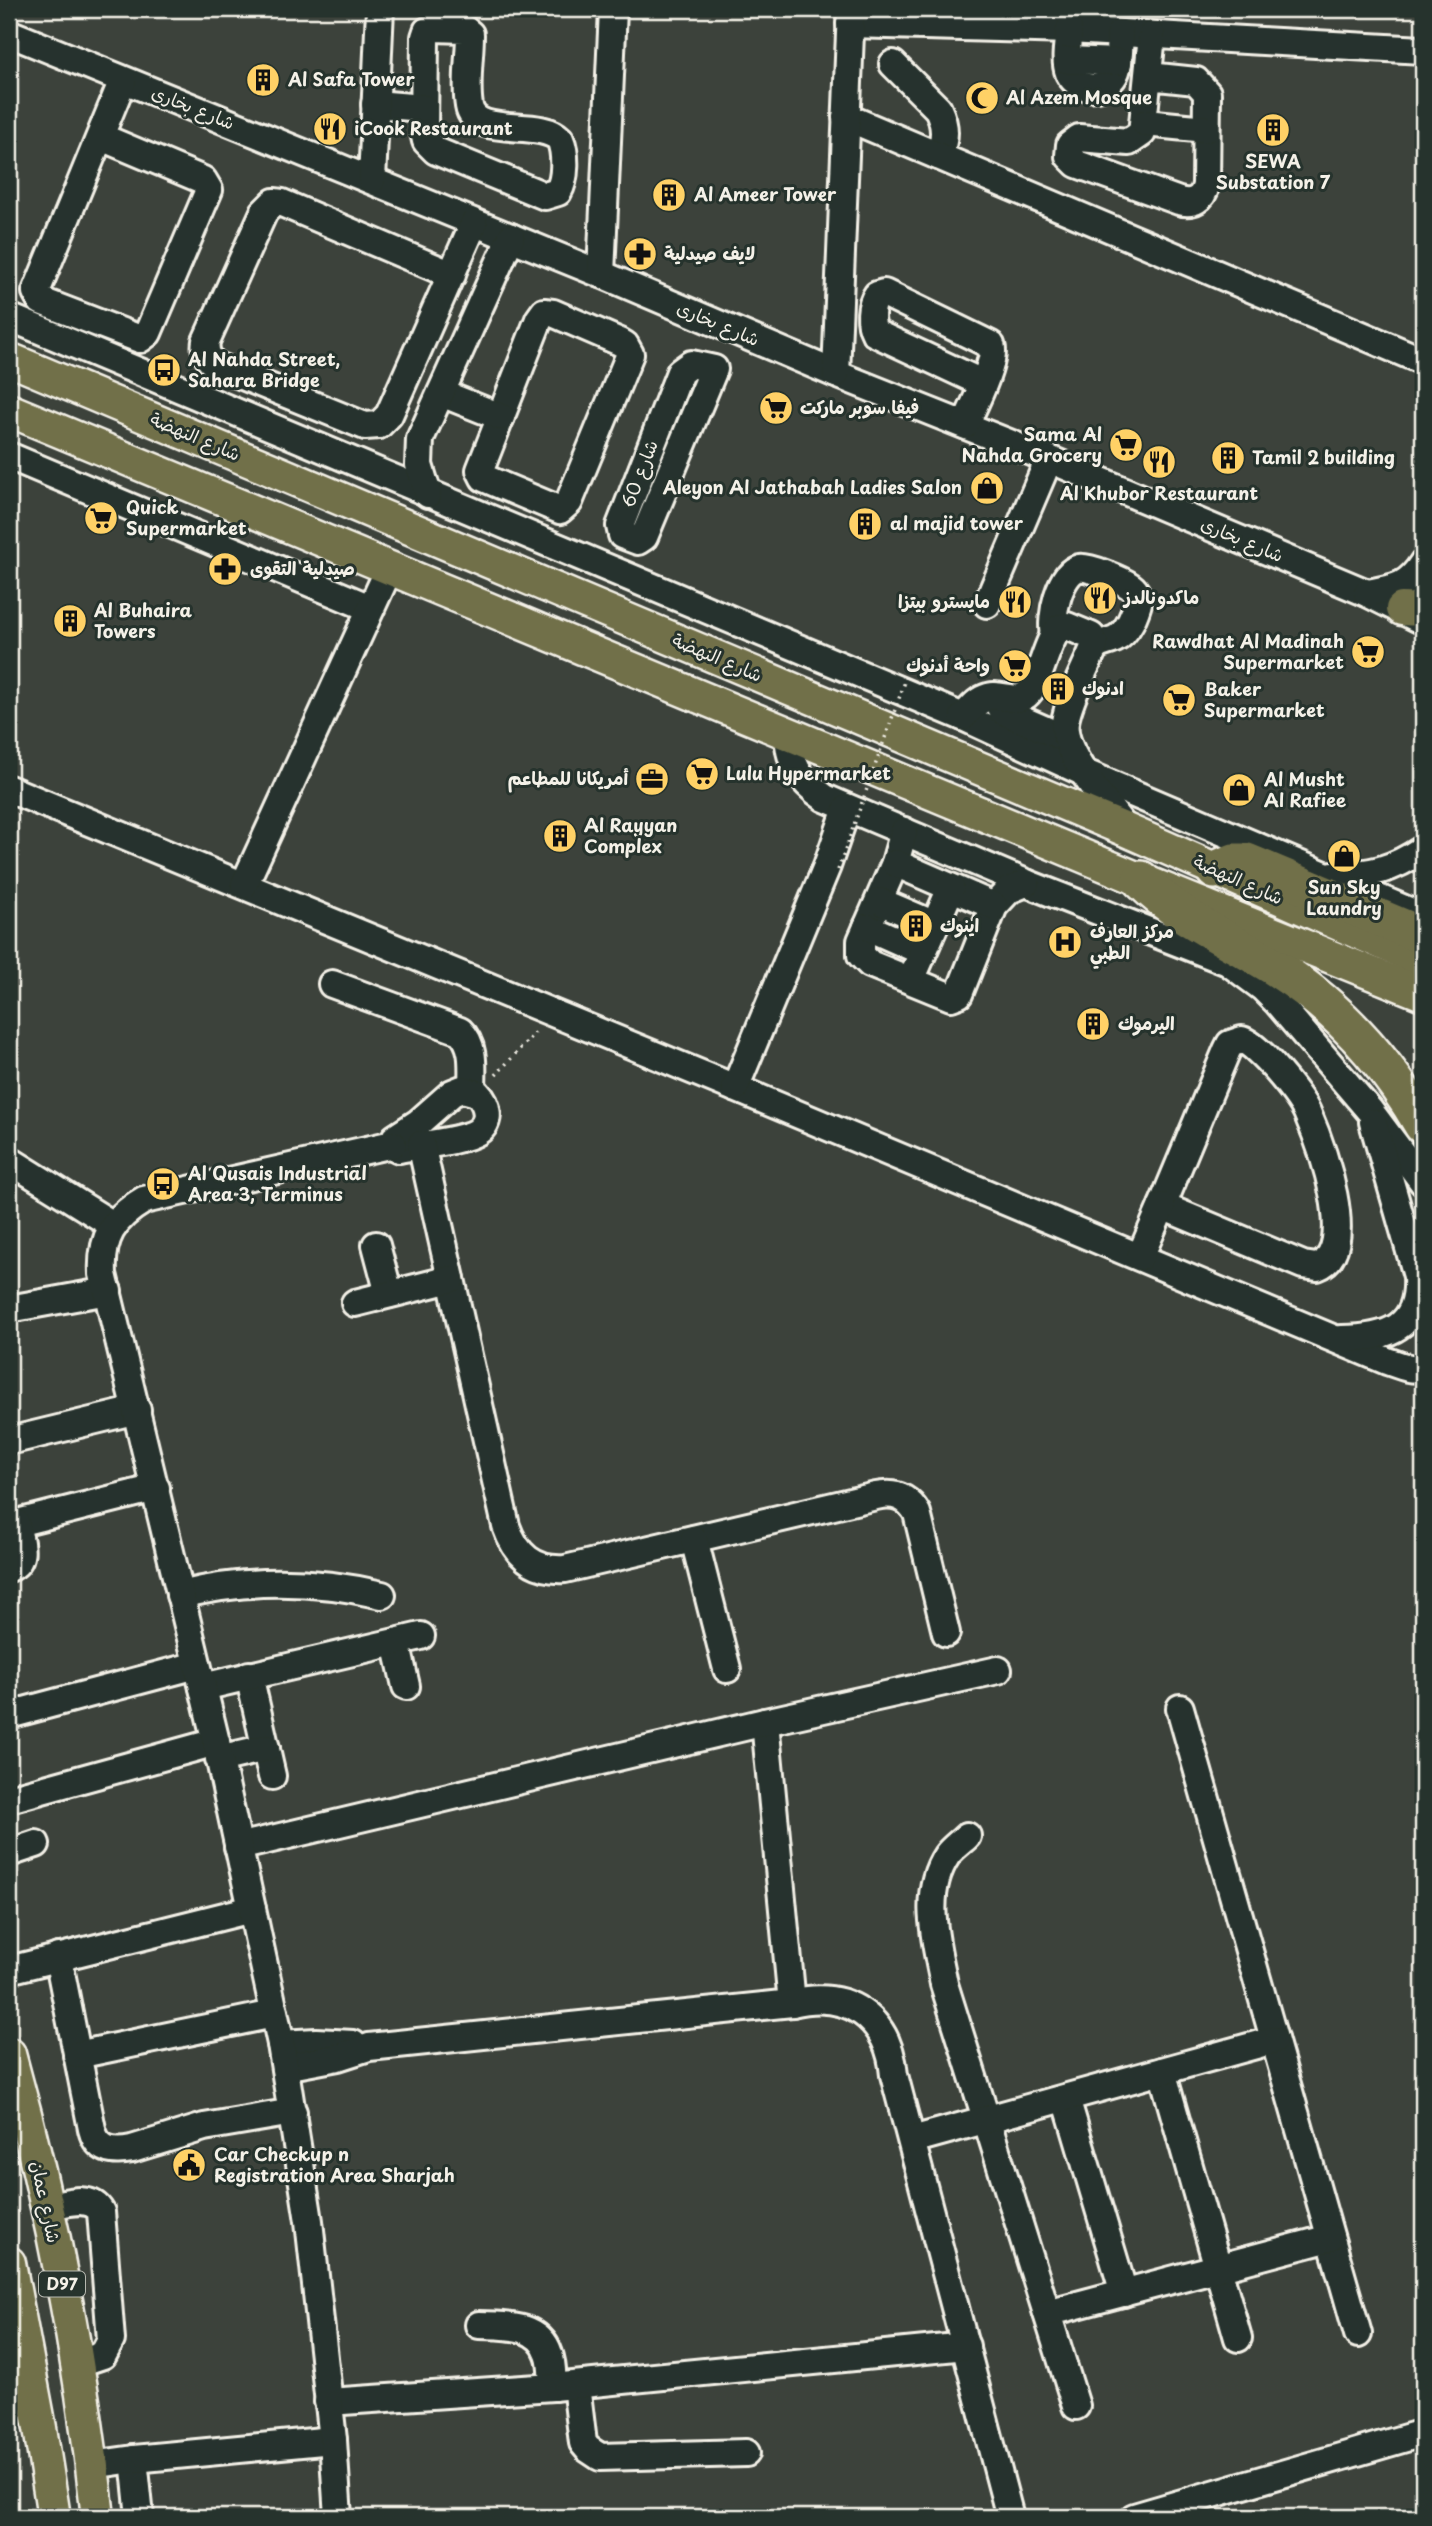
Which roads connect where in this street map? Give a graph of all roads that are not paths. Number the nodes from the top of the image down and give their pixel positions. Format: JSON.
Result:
{"nodes":[{"id":1,"x":380,"y":9,"type":"edge"},
{"id":2,"x":613,"y":9,"type":"edge"},
{"id":3,"x":850,"y":16,"type":"edge"},
{"id":4,"x":1155,"y":29,"type":"junction"},
{"id":5,"x":1069,"y":30,"type":"junction"},
{"id":6,"x":9,"y":33,"type":"edge"},
{"id":7,"x":1120,"y":33,"type":"junction"},
{"id":8,"x":1423,"y":50,"type":"edge"},
{"id":9,"x":893,"y":64,"type":"dead end"},
{"id":10,"x":1149,"y":76,"type":"junction"},
{"id":11,"x":123,"y":80,"type":"junction"},
{"id":12,"x":375,"y":104,"type":"junction"},
{"id":13,"x":423,"y":108,"type":"junction"},
{"id":14,"x":846,"y":117,"type":"junction"},
{"id":15,"x":1145,"y":123,"type":"junction"},
{"id":16,"x":1206,"y":130,"type":"junction"},
{"id":17,"x":101,"y":136,"type":"junction"},
{"id":18,"x":937,"y":156,"type":"junction"},
{"id":19,"x":372,"y":180,"type":"junction"},
{"id":20,"x":474,"y":223,"type":"junction"},
{"id":21,"x":511,"y":237,"type":"junction"},
{"id":22,"x":601,"y":274,"type":"junction"},
{"id":23,"x":452,"y":275,"type":"junction"},
{"id":24,"x":9,"y":317,"type":"edge"},
{"id":25,"x":729,"y":328,"type":"junction"},
{"id":26,"x":9,"y":359,"type":"edge"},
{"id":27,"x":1423,"y":361,"type":"edge"},
{"id":28,"x":714,"y":369,"type":"junction"},
{"id":29,"x":836,"y":374,"type":"junction"},
{"id":30,"x":982,"y":383,"type":"dead end"},
{"id":31,"x":441,"y":393,"type":"junction"},
{"id":32,"x":9,"y":410,"type":"edge"},
{"id":33,"x":500,"y":417,"type":"junction"},
{"id":34,"x":965,"y":425,"type":"junction"},
{"id":35,"x":420,"y":439,"type":"junction"},
{"id":36,"x":9,"y":456,"type":"edge"},
{"id":37,"x":1049,"y":459,"type":"junction"},
{"id":38,"x":381,"y":474,"type":"junction"},
{"id":39,"x":428,"y":494,"type":"junction"},
{"id":40,"x":1423,"y":564,"type":"edge"},
{"id":41,"x":390,"y":567,"type":"junction"},
{"id":42,"x":1367,"y":593,"type":"junction"},
{"id":43,"x":987,"y":604,"type":"dead end"},
{"id":44,"x":370,"y":608,"type":"junction"},
{"id":45,"x":1416,"y":614,"type":"edge"},
{"id":46,"x":1054,"y":635,"type":"junction"},
{"id":47,"x":1094,"y":649,"type":"junction"},
{"id":48,"x":994,"y":696,"type":"junction"},
{"id":49,"x":963,"y":718,"type":"junction"},
{"id":50,"x":788,"y":733,"type":"junction"},
{"id":51,"x":1066,"y":739,"type":"junction"},
{"id":52,"x":1085,"y":773,"type":"junction"},
{"id":53,"x":9,"y":789,"type":"edge"},
{"id":54,"x":846,"y":807,"type":"junction"},
{"id":55,"x":1126,"y":830,"type":"junction"},
{"id":56,"x":904,"y":831,"type":"junction"},
{"id":57,"x":1423,"y":849,"type":"edge"},
{"id":58,"x":893,"y":868,"type":"junction"},
{"id":59,"x":1215,"y":870,"type":"junction"},
{"id":60,"x":1324,"y":875,"type":"junction"},
{"id":61,"x":1141,"y":880,"type":"junction"},
{"id":62,"x":1026,"y":883,"type":"junction"},
{"id":63,"x":244,"y":885,"type":"junction"},
{"id":64,"x":949,"y":893,"type":"junction"},
{"id":65,"x":879,"y":901,"type":"junction"},
{"id":66,"x":994,"y":905,"type":"junction"},
{"id":67,"x":1423,"y":917,"type":"edge"},
{"id":68,"x":935,"y":925,"type":"junction"},
{"id":69,"x":867,"y":927,"type":"junction"},
{"id":70,"x":1423,"y":936,"type":"edge"},
{"id":71,"x":923,"y":952,"type":"junction"},
{"id":72,"x":1423,"y":961,"type":"edge"},
{"id":73,"x":911,"y":981,"type":"junction"},
{"id":74,"x":332,"y":985,"type":"dead end"},
{"id":75,"x":1423,"y":994,"type":"edge"},
{"id":76,"x":735,"y":1088,"type":"junction"},
{"id":77,"x":470,"y":1091,"type":"junction"},
{"id":78,"x":1370,"y":1111,"type":"junction"},
{"id":79,"x":1423,"y":1125,"type":"edge"},
{"id":80,"x":393,"y":1144,"type":"junction"},
{"id":81,"x":421,"y":1144,"type":"junction"},
{"id":82,"x":9,"y":1160,"type":"edge"},
{"id":83,"x":1423,"y":1182,"type":"edge"},
{"id":84,"x":163,"y":1195,"type":"junction"},
{"id":85,"x":1162,"y":1206,"type":"junction"},
{"id":86,"x":113,"y":1226,"type":"junction"},
{"id":87,"x":376,"y":1245,"type":"dead end"},
{"id":88,"x":1140,"y":1257,"type":"junction"},
{"id":89,"x":451,"y":1279,"type":"junction"},
{"id":90,"x":108,"y":1291,"type":"junction"},
{"id":91,"x":389,"y":1294,"type":"junction"},
{"id":92,"x":355,"y":1303,"type":"dead end"},
{"id":93,"x":9,"y":1308,"type":"edge"},
{"id":94,"x":1416,"y":1322,"type":"edge"},
{"id":95,"x":1337,"y":1339,"type":"junction"},
{"id":96,"x":1423,"y":1368,"type":"edge"},
{"id":97,"x":136,"y":1410,"type":"junction"},
{"id":98,"x":9,"y":1441,"type":"edge"},
{"id":99,"x":156,"y":1488,"type":"junction"},
{"id":100,"x":13,"y":1524,"type":"edge"},
{"id":101,"x":694,"y":1538,"type":"junction"},
{"id":102,"x":9,"y":1568,"type":"edge"},
{"id":103,"x":180,"y":1595,"type":"junction"},
{"id":104,"x":382,"y":1595,"type":"dead end"},
{"id":105,"x":946,"y":1633,"type":"dead end"},
{"id":106,"x":727,"y":1669,"type":"dead end"},
{"id":107,"x":998,"y":1670,"type":"dead end"},
{"id":108,"x":249,"y":1675,"type":"junction"},
{"id":109,"x":200,"y":1676,"type":"junction"},
{"id":110,"x":406,"y":1686,"type":"dead end"},
{"id":111,"x":1180,"y":1708,"type":"dead end"},
{"id":112,"x":9,"y":1715,"type":"edge"},
{"id":113,"x":765,"y":1722,"type":"junction"},
{"id":114,"x":266,"y":1748,"type":"junction"},
{"id":115,"x":218,"y":1750,"type":"junction"},
{"id":116,"x":272,"y":1776,"type":"dead end"},
{"id":117,"x":9,"y":1799,"type":"edge"},
{"id":118,"x":967,"y":1836,"type":"dead end"},
{"id":119,"x":36,"y":1844,"type":"dead end"},
{"id":120,"x":238,"y":1847,"type":"junction"},
{"id":121,"x":9,"y":1853,"type":"edge"},
{"id":122,"x":252,"y":1909,"type":"junction"},
{"id":123,"x":58,"y":1956,"type":"junction"},
{"id":124,"x":9,"y":1970,"type":"edge"},
{"id":125,"x":792,"y":2003,"type":"junction"},
{"id":126,"x":274,"y":2014,"type":"junction"},
{"id":127,"x":1274,"y":2040,"type":"junction"},
{"id":128,"x":9,"y":2054,"type":"edge"},
{"id":129,"x":77,"y":2054,"type":"junction"},
{"id":130,"x":283,"y":2055,"type":"junction"},
{"id":131,"x":1162,"y":2071,"type":"junction"},
{"id":132,"x":1066,"y":2098,"type":"junction"},
{"id":133,"x":293,"y":2112,"type":"junction"},
{"id":134,"x":987,"y":2120,"type":"junction"},
{"id":135,"x":912,"y":2140,"type":"junction"},
{"id":136,"x":46,"y":2207,"type":"junction"},
{"id":137,"x":1331,"y":2238,"type":"junction"},
{"id":138,"x":9,"y":2263,"type":"edge"},
{"id":139,"x":1218,"y":2268,"type":"junction"},
{"id":140,"x":1124,"y":2293,"type":"junction"},
{"id":141,"x":1047,"y":2313,"type":"junction"},
{"id":142,"x":479,"y":2325,"type":"dead end"},
{"id":143,"x":1358,"y":2334,"type":"dead end"},
{"id":144,"x":1238,"y":2339,"type":"dead end"},
{"id":145,"x":966,"y":2346,"type":"junction"},
{"id":146,"x":76,"y":2364,"type":"junction"},
{"id":147,"x":564,"y":2386,"type":"junction"},
{"id":148,"x":328,"y":2402,"type":"junction"},
{"id":149,"x":1076,"y":2406,"type":"dead end"},
{"id":150,"x":1423,"y":2433,"type":"edge"},
{"id":151,"x":333,"y":2440,"type":"junction"},
{"id":152,"x":746,"y":2453,"type":"dead end"},
{"id":153,"x":134,"y":2459,"type":"junction"},
{"id":154,"x":92,"y":2465,"type":"junction"},
{"id":155,"x":54,"y":2517,"type":"edge"},
{"id":156,"x":98,"y":2517,"type":"edge"},
{"id":157,"x":140,"y":2517,"type":"edge"},
{"id":158,"x":338,"y":2517,"type":"edge"},
{"id":159,"x":1010,"y":2517,"type":"edge"},
{"id":160,"x":1134,"y":2517,"type":"edge"}],
"edges":[{"from":1,"to":12,"type":"street"},
{"from":2,"to":22,"type":"street"},
{"from":3,"to":5,"type":"street"},
{"from":3,"to":14,"type":"street"},
{"from":4,"to":7,"type":"street"},
{"from":4,"to":8,"type":"street"},
{"from":4,"to":10,"type":"street"},
{"from":5,"to":7,"type":"street"},
{"from":5,"to":7,"type":"street"},
{"from":6,"to":11,"type":"street","name":"شارع بخارى"},
{"from":9,"to":18,"type":"street"},
{"from":10,"to":15,"type":"street"},
{"from":10,"to":16,"type":"street"},
{"from":11,"to":17,"type":"street"},
{"from":11,"to":19,"type":"street","name":"شارع بخارى"},
{"from":12,"to":13,"type":"street"},
{"from":12,"to":19,"type":"street"},
{"from":13,"to":13,"type":"street"},
{"from":14,"to":18,"type":"street"},
{"from":14,"to":29,"type":"street"},
{"from":15,"to":16,"type":"street"},
{"from":15,"to":16,"type":"street"},
{"from":17,"to":17,"type":"street"},
{"from":18,"to":27,"type":"street"},
{"from":19,"to":20,"type":"street","name":"شارع بخارى"},
{"from":20,"to":21,"type":"street","name":"شارع بخارى"},
{"from":20,"to":23,"type":"street"},
{"from":21,"to":22,"type":"street","name":"شارع بخارى"},
{"from":21,"to":31,"type":"street"},
{"from":22,"to":25,"type":"street","name":"شارع بخارى"},
{"from":23,"to":23,"type":"street"},
{"from":24,"to":38,"type":"street"},
{"from":25,"to":28,"type":"street","name":"شارع 60"},
{"from":25,"to":29,"type":"street","name":"شارع بخارى"},
{"from":26,"to":55,"type":"main road","name":"شارع النهضة"},
{"from":28,"to":28,"type":"street","name":"شارع 60"},
{"from":29,"to":34,"type":"street","name":"شارع بخارى"},
{"from":30,"to":34,"type":"street"},
{"from":31,"to":33,"type":"street"},
{"from":31,"to":35,"type":"street"},
{"from":32,"to":41,"type":"main road","name":"شارع النهضة"},
{"from":33,"to":33,"type":"street"},
{"from":34,"to":37,"type":"street","name":"شارع بخارى"},
{"from":35,"to":38,"type":"street"},
{"from":35,"to":39,"type":"street"},
{"from":36,"to":44,"type":"street"},
{"from":37,"to":42,"type":"street","name":"شارع بخارى"},
{"from":37,"to":43,"type":"street"},
{"from":38,"to":39,"type":"street"},
{"from":39,"to":49,"type":"street"},
{"from":40,"to":42,"type":"street"},
{"from":41,"to":44,"type":"street"},
{"from":41,"to":50,"type":"main road","name":"شارع النهضة"},
{"from":42,"to":45,"type":"street","name":"شارع بخارى"},
{"from":44,"to":63,"type":"street"},
{"from":46,"to":47,"type":"street"},
{"from":46,"to":47,"type":"street"},
{"from":46,"to":48,"type":"street"},
{"from":47,"to":51,"type":"street"},
{"from":48,"to":49,"type":"street"},
{"from":48,"to":51,"type":"street"},
{"from":49,"to":52,"type":"street"},
{"from":50,"to":54,"type":"street"},
{"from":50,"to":61,"type":"main road","name":"شارع النهضة"},
{"from":51,"to":52,"type":"street"},
{"from":52,"to":55,"type":"street"},
{"from":52,"to":60,"type":"street"},
{"from":53,"to":63,"type":"street"},
{"from":54,"to":56,"type":"street"},
{"from":54,"to":76,"type":"street"},
{"from":55,"to":59,"type":"main road","name":"شارع النهضة"},
{"from":56,"to":58,"type":"street"},
{"from":56,"to":62,"type":"street"},
{"from":57,"to":60,"type":"street"},
{"from":58,"to":64,"type":"street"},
{"from":58,"to":65,"type":"street"},
{"from":59,"to":70,"type":"highway"},
{"from":59,"to":72,"type":"main road","name":"شارع النهضة"},
{"from":60,"to":67,"type":"street"},
{"from":61,"to":75,"type":"main road","name":"شارع النهضة"},
{"from":61,"to":79,"type":"highway"},
{"from":62,"to":66,"type":"street"},
{"from":62,"to":78,"type":"street"},
{"from":63,"to":76,"type":"street"},
{"from":64,"to":66,"type":"street"},
{"from":64,"to":68,"type":"street"},
{"from":65,"to":68,"type":"street"},
{"from":65,"to":69,"type":"street"},
{"from":66,"to":73,"type":"street"},
{"from":68,"to":71,"type":"street"},
{"from":69,"to":71,"type":"street"},
{"from":69,"to":73,"type":"street"},
{"from":71,"to":73,"type":"street"},
{"from":74,"to":77,"type":"street"},
{"from":76,"to":88,"type":"street"},
{"from":77,"to":80,"type":"street"},
{"from":77,"to":81,"type":"street"},
{"from":78,"to":83,"type":"street"},
{"from":78,"to":94,"type":"street"},
{"from":80,"to":81,"type":"street"},
{"from":80,"to":84,"type":"street"},
{"from":81,"to":89,"type":"street"},
{"from":82,"to":86,"type":"street"},
{"from":84,"to":86,"type":"street"},
{"from":84,"to":90,"type":"street"},
{"from":85,"to":85,"type":"street"},
{"from":85,"to":88,"type":"street"},
{"from":86,"to":90,"type":"street"},
{"from":87,"to":91,"type":"street"},
{"from":88,"to":95,"type":"street"},
{"from":89,"to":91,"type":"street"},
{"from":89,"to":101,"type":"street"},
{"from":90,"to":93,"type":"street"},
{"from":90,"to":97,"type":"street"},
{"from":91,"to":92,"type":"street"},
{"from":94,"to":95,"type":"street"},
{"from":95,"to":96,"type":"street"},
{"from":97,"to":98,"type":"street"},
{"from":97,"to":99,"type":"street"},
{"from":99,"to":100,"type":"street"},
{"from":99,"to":103,"type":"street"},
{"from":100,"to":102,"type":"street"},
{"from":101,"to":105,"type":"street"},
{"from":101,"to":106,"type":"street"},
{"from":103,"to":104,"type":"street"},
{"from":103,"to":109,"type":"street"},
{"from":107,"to":113,"type":"street"},
{"from":108,"to":109,"type":"street"},
{"from":108,"to":110,"type":"street"},
{"from":108,"to":114,"type":"street"},
{"from":109,"to":112,"type":"street"},
{"from":109,"to":115,"type":"street"},
{"from":111,"to":127,"type":"street"},
{"from":113,"to":120,"type":"street"},
{"from":113,"to":125,"type":"street"},
{"from":114,"to":115,"type":"street"},
{"from":114,"to":116,"type":"street"},
{"from":115,"to":117,"type":"street"},
{"from":115,"to":120,"type":"street"},
{"from":118,"to":134,"type":"street"},
{"from":119,"to":121,"type":"street"},
{"from":120,"to":122,"type":"street"},
{"from":122,"to":123,"type":"street"},
{"from":122,"to":126,"type":"street"},
{"from":123,"to":124,"type":"street"},
{"from":123,"to":129,"type":"street"},
{"from":125,"to":130,"type":"street"},
{"from":125,"to":135,"type":"street"},
{"from":126,"to":129,"type":"street"},
{"from":126,"to":130,"type":"street"},
{"from":127,"to":131,"type":"street"},
{"from":127,"to":137,"type":"street"},
{"from":128,"to":136,"type":"main road","name":"شارع عمان","number":"D97"},
{"from":129,"to":133,"type":"street"},
{"from":130,"to":133,"type":"street"},
{"from":131,"to":132,"type":"street"},
{"from":131,"to":139,"type":"street"},
{"from":132,"to":134,"type":"street"},
{"from":132,"to":140,"type":"street"},
{"from":133,"to":148,"type":"street"},
{"from":134,"to":135,"type":"street"},
{"from":134,"to":141,"type":"street"},
{"from":135,"to":145,"type":"street"},
{"from":136,"to":146,"type":"main road","name":"شارع عمان","number":"D97"},
{"from":136,"to":146,"type":"street"},
{"from":137,"to":139,"type":"street"},
{"from":137,"to":143,"type":"street"},
{"from":138,"to":155,"type":"main road","number":"D97"},
{"from":139,"to":140,"type":"street"},
{"from":139,"to":144,"type":"street"},
{"from":140,"to":141,"type":"street"},
{"from":141,"to":149,"type":"street"},
{"from":142,"to":147,"type":"street"},
{"from":145,"to":147,"type":"street"},
{"from":145,"to":159,"type":"street"},
{"from":146,"to":154,"type":"main road","name":"شارع عمان","number":"D97"},
{"from":147,"to":148,"type":"street"},
{"from":147,"to":152,"type":"street"},
{"from":148,"to":151,"type":"street"},
{"from":150,"to":160,"type":"street"},
{"from":151,"to":153,"type":"street"},
{"from":151,"to":158,"type":"street"},
{"from":153,"to":154,"type":"street"},
{"from":153,"to":157,"type":"street"},
{"from":154,"to":156,"type":"main road","name":"شارع عمان","number":"D97"}]}
